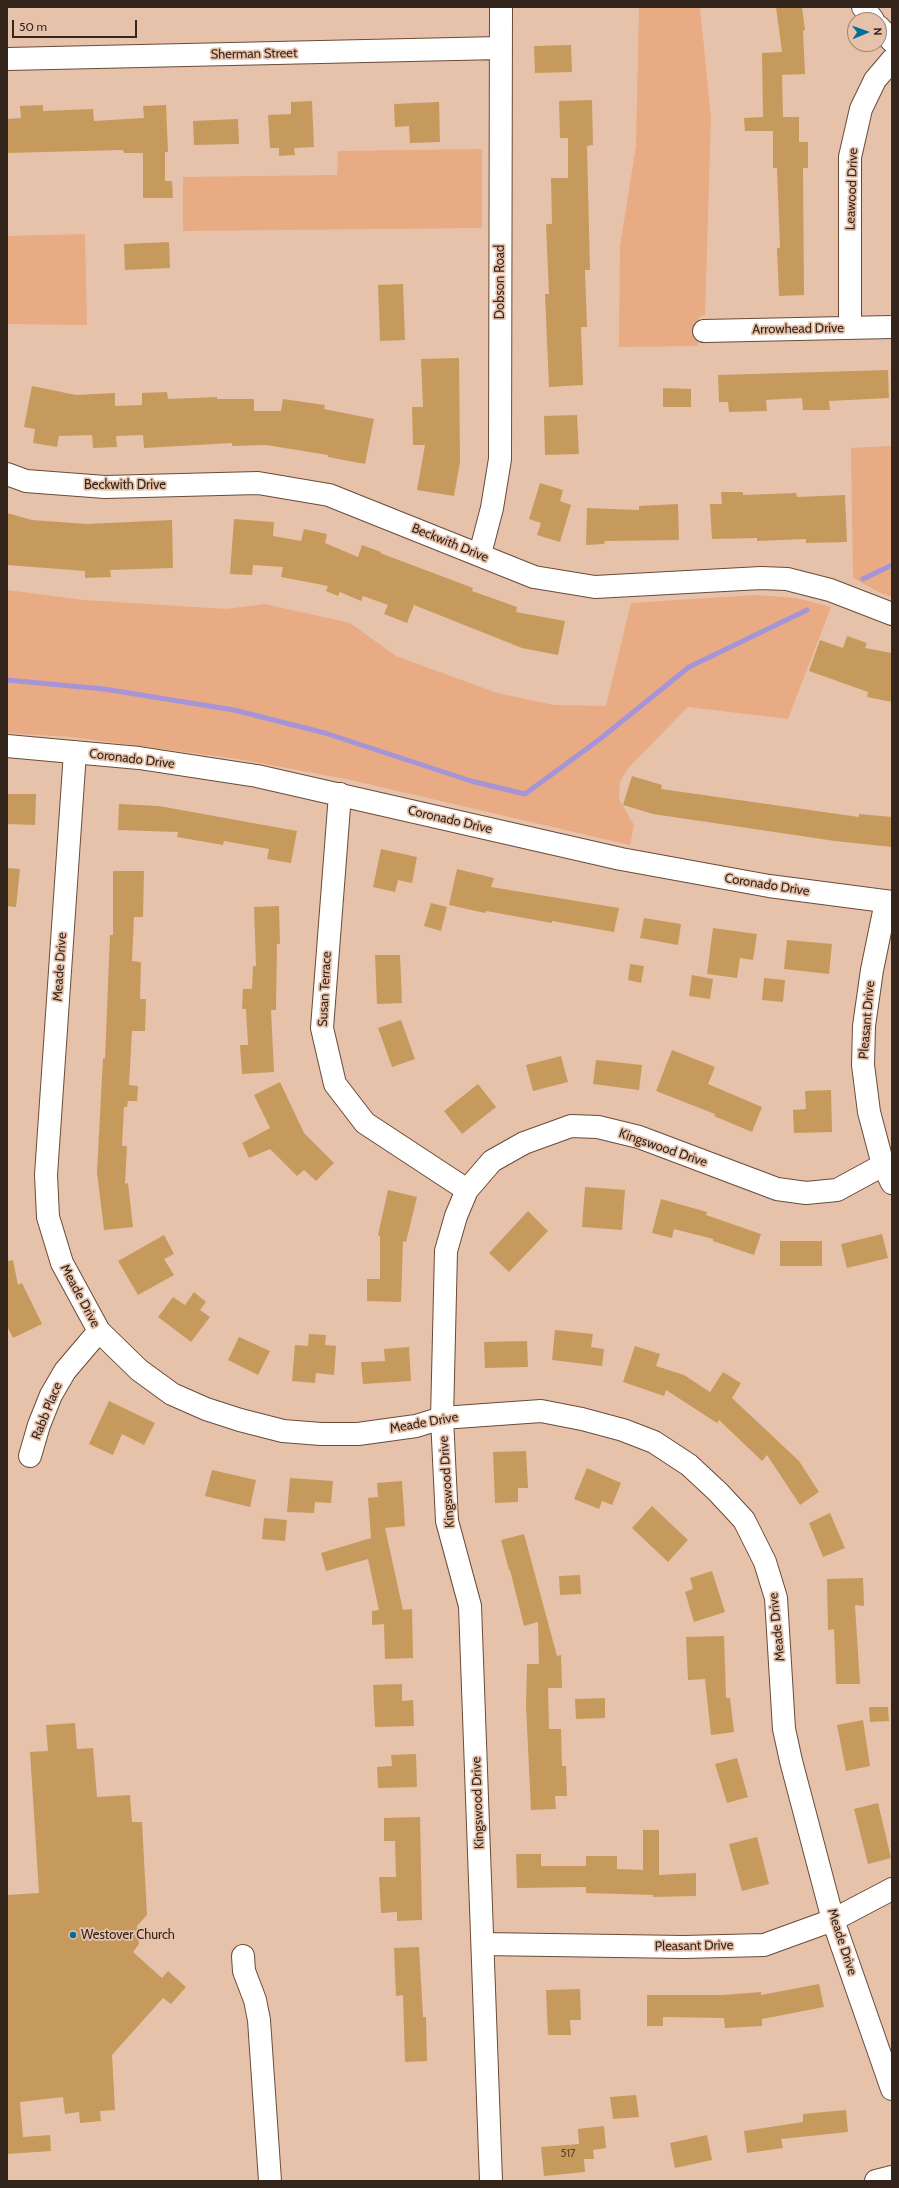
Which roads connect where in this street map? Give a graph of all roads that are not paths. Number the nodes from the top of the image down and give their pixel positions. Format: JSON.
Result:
{"nodes":[{"id":1,"x":501,"y":7,"type":"edge"},
{"id":2,"x":500,"y":48,"type":"junction"},
{"id":3,"x":7,"y":59,"type":"edge"},
{"id":4,"x":892,"y":60,"type":"edge"},
{"id":5,"x":892,"y":327,"type":"edge"},
{"id":6,"x":850,"y":328,"type":"junction"},
{"id":7,"x":704,"y":331,"type":"dead end"},
{"id":8,"x":7,"y":474,"type":"edge"},
{"id":9,"x":480,"y":554,"type":"junction"},
{"id":10,"x":892,"y":614,"type":"edge"},
{"id":11,"x":7,"y":746,"type":"edge"},
{"id":12,"x":75,"y":752,"type":"junction"},
{"id":13,"x":340,"y":794,"type":"junction"},
{"id":14,"x":889,"y":902,"type":"edge"},
{"id":15,"x":888,"y":1174,"type":"edge"},
{"id":16,"x":467,"y":1190,"type":"junction"},
{"id":17,"x":99,"y":1331,"type":"junction"},
{"id":18,"x":442,"y":1418,"type":"junction"},
{"id":19,"x":30,"y":1456,"type":"dead end"},
{"id":20,"x":892,"y":1889,"type":"edge"},
{"id":21,"x":834,"y":1920,"type":"junction"},
{"id":22,"x":483,"y":1944,"type":"junction"},
{"id":23,"x":243,"y":1956,"type":"dead end"},
{"id":24,"x":892,"y":2089,"type":"edge"},
{"id":25,"x":892,"y":2177,"type":"edge"},
{"id":26,"x":270,"y":2181,"type":"edge"},
{"id":27,"x":491,"y":2181,"type":"edge"},
{"id":28,"x":876,"y":2181,"type":"edge"}],
"edges":[{"from":1,"to":2,"type":"street","name":"Dobson Road"},
{"from":2,"to":3,"type":"street","name":"Sherman Street"},
{"from":2,"to":9,"type":"street","name":"Dobson Road"},
{"from":4,"to":6,"type":"street","name":"Leawood Drive"},
{"from":5,"to":6,"type":"street","name":"Arrowhead Drive"},
{"from":6,"to":7,"type":"street","name":"Arrowhead Drive"},
{"from":8,"to":9,"type":"street","name":"Beckwith Drive"},
{"from":9,"to":10,"type":"street","name":"Beckwith Drive"},
{"from":11,"to":12,"type":"street","name":"Coronado Drive"},
{"from":12,"to":13,"type":"street","name":"Coronado Drive"},
{"from":12,"to":17,"type":"street","name":"Meade Drive"},
{"from":13,"to":14,"type":"street","name":"Coronado Drive"},
{"from":13,"to":16,"type":"street","name":"Susan Terrace"},
{"from":14,"to":15,"type":"street","name":"Pleasant Drive"},
{"from":15,"to":16,"type":"street","name":"Kingswood Drive"},
{"from":16,"to":18,"type":"street","name":"Kingswood Drive"},
{"from":17,"to":18,"type":"street","name":"Meade Drive"},
{"from":17,"to":19,"type":"street","name":"Rabb Place"},
{"from":18,"to":21,"type":"street","name":"Meade Drive"},
{"from":18,"to":22,"type":"street","name":"Kingswood Drive"},
{"from":20,"to":21,"type":"street","name":"Pleasant Drive"},
{"from":21,"to":22,"type":"street","name":"Pleasant Drive"},
{"from":21,"to":24,"type":"street","name":"Meade Drive"},
{"from":22,"to":27,"type":"street","name":"Kingswood Drive"},
{"from":23,"to":26,"type":"street"},
{"from":25,"to":28,"type":"street"}]}
